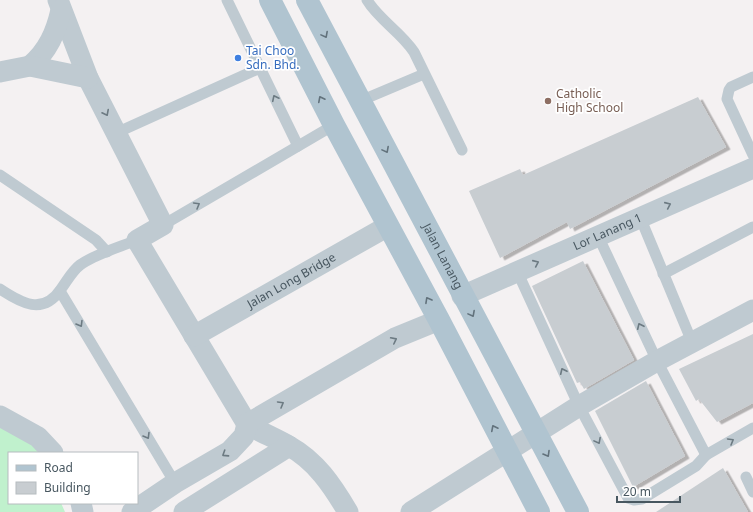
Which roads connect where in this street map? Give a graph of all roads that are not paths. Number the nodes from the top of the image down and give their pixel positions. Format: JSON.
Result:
{"nodes":[{"id":1,"x":227,"y":0,"type":"edge"},
{"id":2,"x":270,"y":0,"type":"edge"},
{"id":3,"x":307,"y":0,"type":"edge"},
{"id":4,"x":367,"y":0,"type":"edge"},
{"id":5,"x":59,"y":5,"type":"edge"},
{"id":6,"x":30,"y":66,"type":"junction"},
{"id":7,"x":260,"y":68,"type":"junction"},
{"id":8,"x":0,"y":72,"type":"edge"},
{"id":9,"x":424,"y":74,"type":"junction"},
{"id":10,"x":753,"y":77,"type":"edge"},
{"id":11,"x":88,"y":78,"type":"junction"},
{"id":12,"x":360,"y":101,"type":"junction"},
{"id":13,"x":334,"y":125,"type":"junction"},
{"id":14,"x":116,"y":133,"type":"junction"},
{"id":15,"x":298,"y":146,"type":"junction"},
{"id":16,"x":462,"y":150,"type":"dead end"},
{"id":17,"x":753,"y":155,"type":"edge"},
{"id":18,"x":753,"y":168,"type":"edge"},
{"id":19,"x":0,"y":175,"type":"edge"},
{"id":20,"x":640,"y":217,"type":"junction"},
{"id":21,"x":163,"y":225,"type":"junction"},
{"id":22,"x":388,"y":226,"type":"junction"},
{"id":23,"x":753,"y":226,"type":"edge"},
{"id":24,"x":598,"y":236,"type":"junction"},
{"id":25,"x":137,"y":240,"type":"junction"},
{"id":26,"x":107,"y":252,"type":"junction"},
{"id":27,"x":517,"y":271,"type":"junction"},
{"id":28,"x":663,"y":274,"type":"junction"},
{"id":29,"x":0,"y":289,"type":"edge"},
{"id":30,"x":60,"y":291,"type":"junction"},
{"id":31,"x":462,"y":296,"type":"junction"},
{"id":32,"x":753,"y":310,"type":"edge"},
{"id":33,"x":439,"y":320,"type":"junction"},
{"id":34,"x":194,"y":336,"type":"junction"},
{"id":35,"x":692,"y":342,"type":"junction"},
{"id":36,"x":657,"y":362,"type":"junction"},
{"id":37,"x":579,"y":406,"type":"junction"},
{"id":38,"x":0,"y":416,"type":"edge"},
{"id":39,"x":247,"y":424,"type":"junction"},
{"id":40,"x":753,"y":428,"type":"edge"},
{"id":41,"x":535,"y":433,"type":"junction"},
{"id":42,"x":289,"y":446,"type":"junction"},
{"id":43,"x":506,"y":451,"type":"junction"},
{"id":44,"x":52,"y":452,"type":"edge"},
{"id":45,"x":706,"y":455,"type":"junction"},
{"id":46,"x":746,"y":477,"type":"dead end"},
{"id":47,"x":175,"y":484,"type":"junction"},
{"id":48,"x":753,"y":492,"type":"edge"},
{"id":49,"x":132,"y":512,"type":"edge"},
{"id":50,"x":184,"y":512,"type":"edge"},
{"id":51,"x":348,"y":512,"type":"edge"},
{"id":52,"x":411,"y":512,"type":"edge"},
{"id":53,"x":539,"y":512,"type":"edge"},
{"id":54,"x":578,"y":512,"type":"edge"}],
"edges":[{"from":1,"to":7,"type":"lane"},
{"from":13,"to":2,"type":"main road","one_way":true},
{"from":3,"to":12,"type":"main road","name":"Jalan Lanang","one_way":true},
{"from":4,"to":9,"type":"lane"},
{"from":5,"to":6,"type":"street"},
{"from":5,"to":11,"type":"street"},
{"from":6,"to":8,"type":"street"},
{"from":6,"to":11,"type":"street"},
{"from":7,"to":14,"type":"lane"},
{"from":15,"to":7,"type":"lane","one_way":true},
{"from":9,"to":12,"type":"lane"},
{"from":9,"to":16,"type":"lane"},
{"from":10,"to":17,"type":"lane"},
{"from":11,"to":14,"type":"street","one_way":true},
{"from":12,"to":31,"type":"main road","name":"Jalan Lanang","one_way":true},
{"from":13,"to":15,"type":"lane"},
{"from":13,"to":22,"type":"main road"},
{"from":14,"to":21,"type":"street"},
{"from":21,"to":15,"type":"lane","one_way":true},
{"from":20,"to":18,"type":"street","name":"Lor Lanang 1","one_way":true},
{"from":19,"to":26,"type":"lane"},
{"from":20,"to":24,"type":"street","name":"Lor Lanang 1"},
{"from":20,"to":28,"type":"lane"},
{"from":21,"to":25,"type":"street"},
{"from":33,"to":22,"type":"main road","one_way":true},
{"from":22,"to":34,"type":"street","name":"Jalan Long Bridge"},
{"from":23,"to":28,"type":"lane"},
{"from":27,"to":24,"type":"street","name":"Lor Lanang 1","one_way":true},
{"from":36,"to":24,"type":"lane","one_way":true},
{"from":25,"to":26,"type":"lane"},
{"from":25,"to":34,"type":"street"},
{"from":26,"to":30,"type":"lane"},
{"from":27,"to":31,"type":"street","name":"Lor Lanang 1"},
{"from":37,"to":27,"type":"lane","one_way":true},
{"from":28,"to":35,"type":"lane"},
{"from":29,"to":30,"type":"lane"},
{"from":30,"to":47,"type":"lane","one_way":true},
{"from":31,"to":41,"type":"main road","name":"Jalan Lanang","one_way":true},
{"from":32,"to":35,"type":"street"},
{"from":39,"to":33,"type":"street","one_way":true},
{"from":43,"to":33,"type":"main road","one_way":true},
{"from":34,"to":39,"type":"street"},
{"from":35,"to":36,"type":"street"},
{"from":36,"to":37,"type":"street"},
{"from":36,"to":45,"type":"lane"},
{"from":37,"to":41,"type":"street"},
{"from":37,"to":45,"type":"lane","one_way":true},
{"from":38,"to":44,"type":"street"},
{"from":39,"to":42,"type":"street"},
{"from":39,"to":47,"type":"street","one_way":true},
{"from":45,"to":40,"type":"lane","one_way":true},
{"from":41,"to":43,"type":"street"},
{"from":41,"to":54,"type":"main road","name":"Jalan Lanang","one_way":true},
{"from":42,"to":50,"type":"street"},
{"from":42,"to":51,"type":"street"},
{"from":43,"to":52,"type":"street"},
{"from":43,"to":53,"type":"main road"},
{"from":46,"to":48,"type":"lane"},
{"from":47,"to":49,"type":"street"}]}
